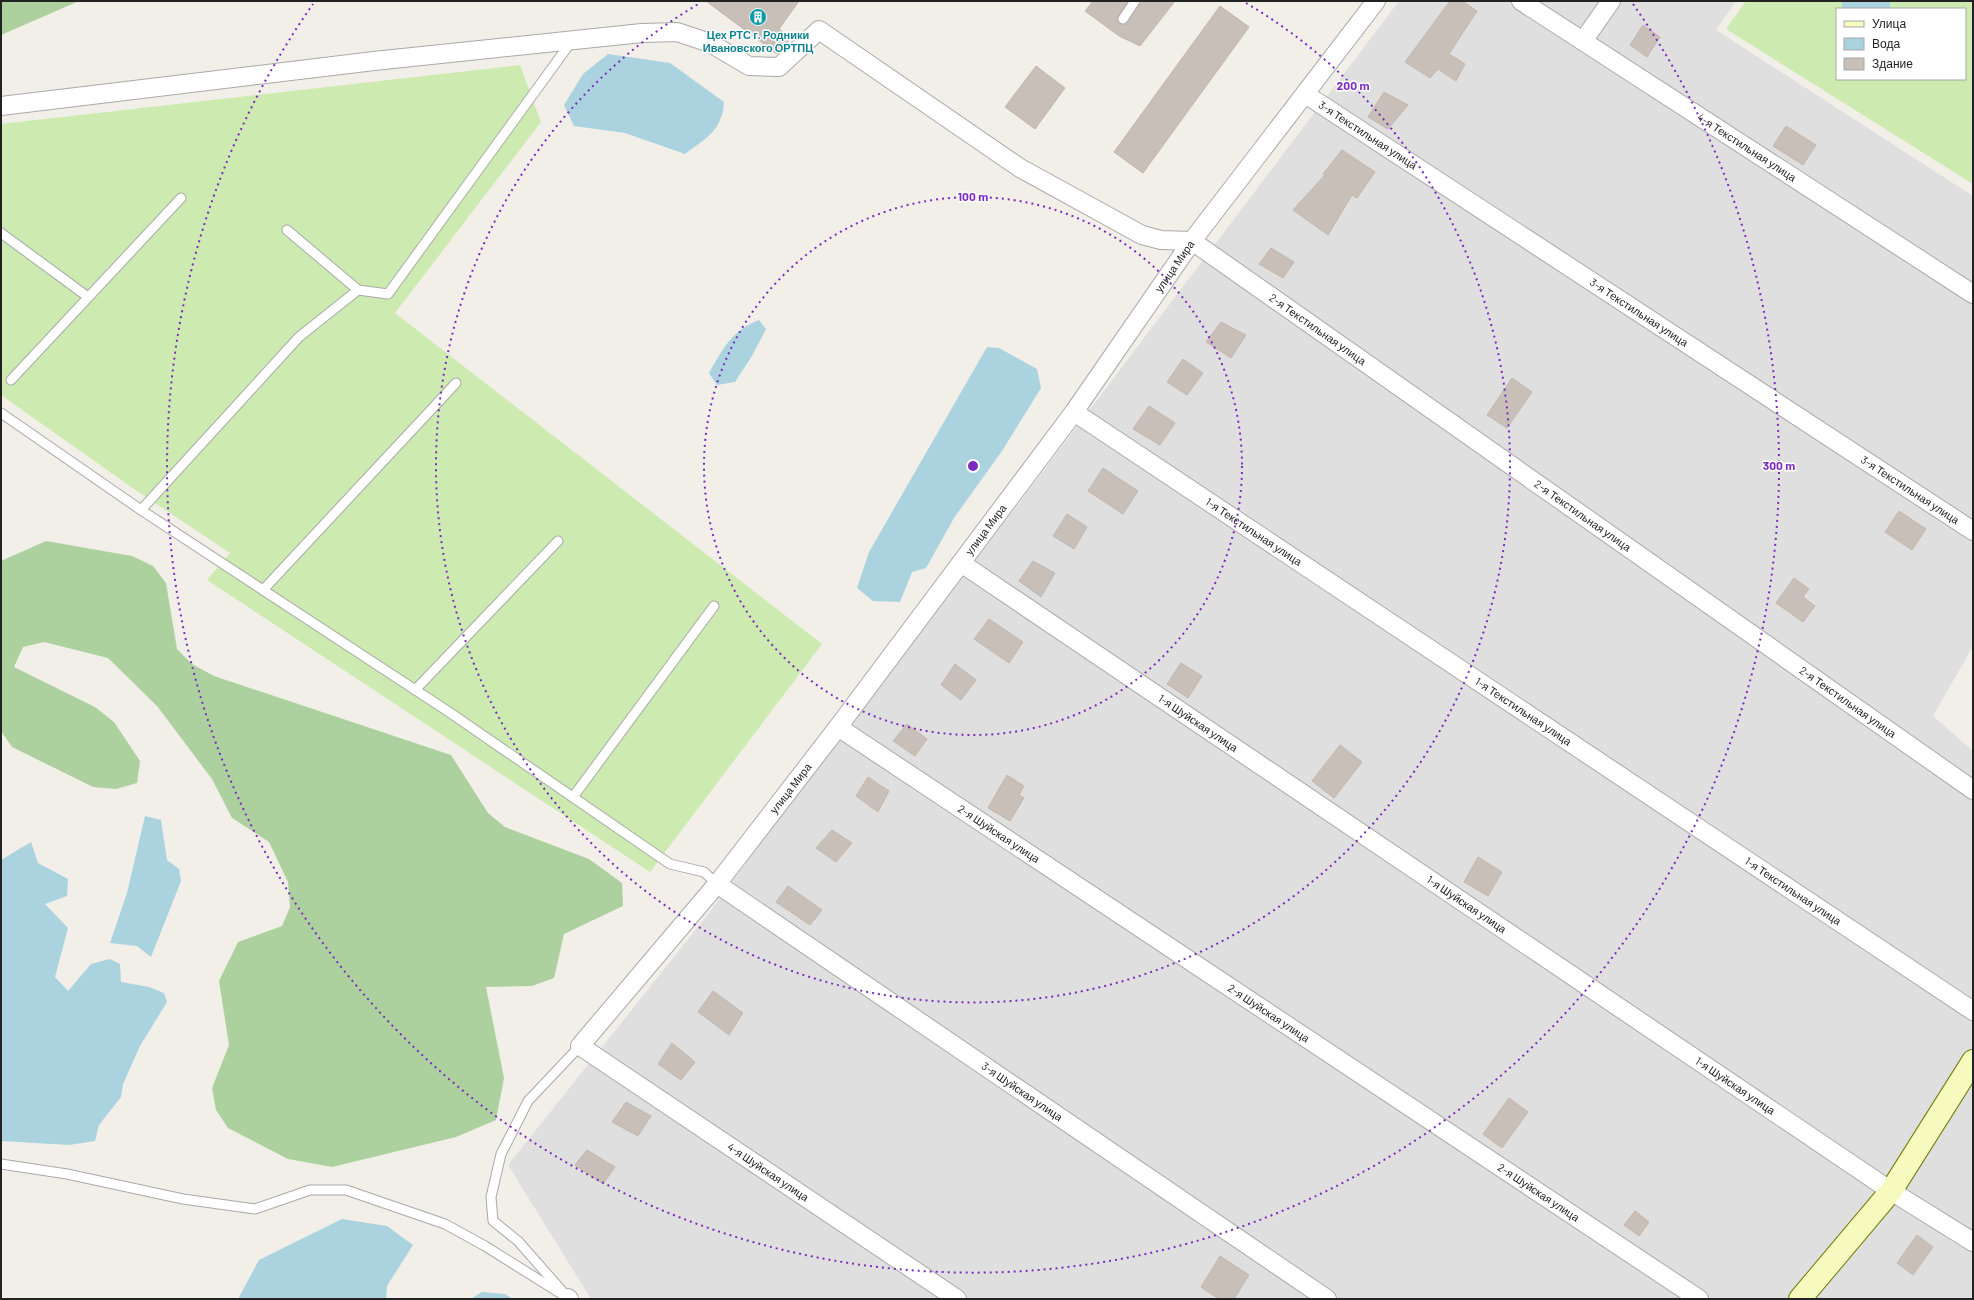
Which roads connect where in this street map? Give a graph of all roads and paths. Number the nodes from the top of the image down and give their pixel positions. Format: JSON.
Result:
{"nodes":[{"id":1,"x":1135,"y":1,"type":"edge"},
{"id":2,"x":1376,"y":1,"type":"edge"},
{"id":3,"x":1521,"y":1,"type":"edge"},
{"id":4,"x":1611,"y":1,"type":"edge"},
{"id":5,"x":1123,"y":19,"type":"dead end"},
{"id":6,"x":1583,"y":41,"type":"junction"},
{"id":7,"x":571,"y":42,"type":"junction"},
{"id":8,"x":1305,"y":94,"type":"junction"},
{"id":9,"x":1,"y":106,"type":"edge"},
{"id":10,"x":181,"y":198,"type":"dead end"},
{"id":11,"x":287,"y":230,"type":"dead end"},
{"id":12,"x":1,"y":233,"type":"edge"},
{"id":13,"x":1192,"y":241,"type":"junction"},
{"id":14,"x":358,"y":290,"type":"junction"},
{"id":15,"x":1973,"y":294,"type":"edge"},
{"id":16,"x":88,"y":297,"type":"junction"},
{"id":17,"x":11,"y":380,"type":"dead end"},
{"id":18,"x":456,"y":383,"type":"dead end"},
{"id":19,"x":1074,"y":412,"type":"junction"},
{"id":20,"x":1,"y":413,"type":"edge"},
{"id":21,"x":141,"y":510,"type":"junction"},
{"id":22,"x":1973,"y":531,"type":"edge"},
{"id":23,"x":558,"y":541,"type":"dead end"},
{"id":24,"x":961,"y":563,"type":"junction"},
{"id":25,"x":263,"y":590,"type":"junction"},
{"id":26,"x":714,"y":606,"type":"dead end"},
{"id":27,"x":415,"y":690,"type":"junction"},
{"id":28,"x":838,"y":727,"type":"junction"},
{"id":29,"x":1973,"y":790,"type":"edge"},
{"id":30,"x":573,"y":797,"type":"junction"},
{"id":31,"x":717,"y":884,"type":"junction"},
{"id":32,"x":1973,"y":1011,"type":"edge"},
{"id":33,"x":580,"y":1046,"type":"junction"},
{"id":34,"x":1973,"y":1061,"type":"edge"},
{"id":35,"x":1,"y":1164,"type":"edge"},
{"id":36,"x":1892,"y":1191,"type":"junction"},
{"id":37,"x":1973,"y":1242,"type":"edge"},
{"id":38,"x":569,"y":1299,"type":"edge"},
{"id":39,"x":957,"y":1299,"type":"edge"},
{"id":40,"x":1327,"y":1299,"type":"edge"},
{"id":41,"x":1699,"y":1299,"type":"edge"},
{"id":42,"x":1800,"y":1299,"type":"edge"}],
"edges":[{"from":1,"to":5,"type":"lane"},
{"from":2,"to":8,"type":"street","name":"улица Мира"},
{"from":3,"to":6,"type":"street","name":"4-я Текстильная улица"},
{"from":4,"to":6,"type":"street"},
{"from":6,"to":15,"type":"street","name":"4-я Текстильная улица"},
{"from":7,"to":9,"type":"street"},
{"from":7,"to":13,"type":"street"},
{"from":7,"to":14,"type":"lane"},
{"from":8,"to":13,"type":"street","name":"улица Мира"},
{"from":8,"to":22,"type":"street","name":"3-я Текстильная улица"},
{"from":10,"to":16,"type":"lane"},
{"from":11,"to":14,"type":"lane"},
{"from":12,"to":16,"type":"lane"},
{"from":13,"to":19,"type":"street","name":"улица Мира"},
{"from":13,"to":29,"type":"street","name":"2-я Текстильная улица"},
{"from":14,"to":21,"type":"lane"},
{"from":16,"to":17,"type":"lane"},
{"from":18,"to":25,"type":"lane"},
{"from":19,"to":24,"type":"street","name":"улица Мира"},
{"from":19,"to":32,"type":"street","name":"1-я Текстильная улица"},
{"from":20,"to":21,"type":"lane"},
{"from":21,"to":25,"type":"lane"},
{"from":23,"to":27,"type":"lane"},
{"from":24,"to":28,"type":"street","name":"улица Мира"},
{"from":24,"to":36,"type":"street","name":"1-я Шуйская улица"},
{"from":25,"to":27,"type":"lane"},
{"from":26,"to":30,"type":"lane"},
{"from":27,"to":30,"type":"lane"},
{"from":28,"to":31,"type":"street","name":"улица Мира"},
{"from":28,"to":41,"type":"street","name":"2-я Шуйская улица"},
{"from":30,"to":31,"type":"lane"},
{"from":31,"to":33,"type":"street","name":"улица Мира"},
{"from":31,"to":40,"type":"street","name":"3-я Шуйская улица"},
{"from":33,"to":38,"type":"lane"},
{"from":33,"to":39,"type":"street","name":"4-я Шуйская улица"},
{"from":34,"to":36,"type":"street"},
{"from":35,"to":38,"type":"lane"},
{"from":36,"to":37,"type":"street","name":"1-я Шуйская улица"},
{"from":36,"to":42,"type":"street"}]}
